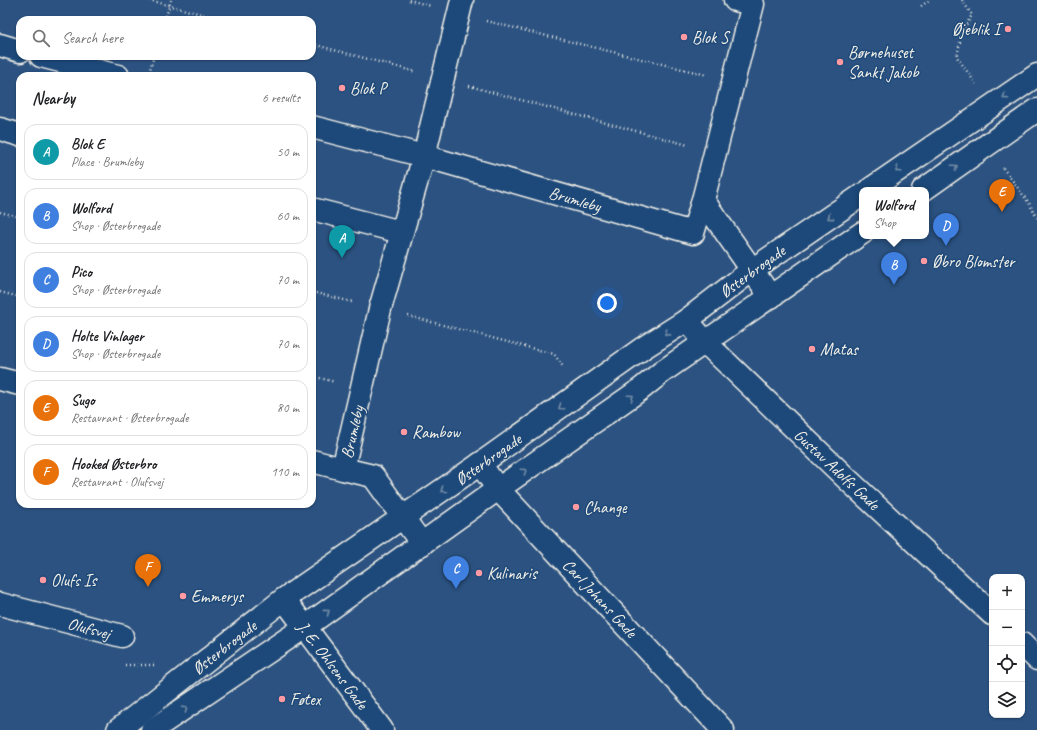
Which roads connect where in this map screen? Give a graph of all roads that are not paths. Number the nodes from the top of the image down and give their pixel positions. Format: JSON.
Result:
{"nodes":[{"id":1,"x":735,"y":0,"type":"edge"},
{"id":2,"x":460,"y":7,"type":"edge"},
{"id":3,"x":0,"y":46,"type":"edge"},
{"id":4,"x":16,"y":50,"type":"edge"},
{"id":5,"x":56,"y":60,"type":"edge"},
{"id":6,"x":102,"y":72,"type":"edge"},
{"id":7,"x":1037,"y":75,"type":"edge"},
{"id":8,"x":1037,"y":110,"type":"edge"},
{"id":9,"x":316,"y":128,"type":"edge"},
{"id":10,"x":0,"y":130,"type":"edge"},
{"id":11,"x":16,"y":134,"type":"edge"},
{"id":12,"x":424,"y":156,"type":"junction"},
{"id":13,"x":873,"y":187,"type":"edge"},
{"id":14,"x":927,"y":187,"type":"edge"},
{"id":15,"x":859,"y":197,"type":"edge"},
{"id":16,"x":703,"y":200,"type":"junction"},
{"id":17,"x":316,"y":210,"type":"edge"},
{"id":18,"x":401,"y":232,"type":"junction"},
{"id":19,"x":859,"y":235,"type":"edge"},
{"id":20,"x":752,"y":270,"type":"junction"},
{"id":21,"x":771,"y":297,"type":"junction"},
{"id":22,"x":687,"y":320,"type":"junction"},
{"id":23,"x":706,"y":343,"type":"junction"},
{"id":24,"x":0,"y":378,"type":"edge"},
{"id":25,"x":16,"y":383,"type":"edge"},
{"id":26,"x":316,"y":462,"type":"edge"},
{"id":27,"x":480,"y":464,"type":"junction"},
{"id":28,"x":343,"y":469,"type":"junction"},
{"id":29,"x":498,"y":489,"type":"junction"},
{"id":30,"x":403,"y":517,"type":"junction"},
{"id":31,"x":422,"y":544,"type":"junction"},
{"id":32,"x":284,"y":599,"type":"junction"},
{"id":33,"x":0,"y":604,"type":"edge"},
{"id":34,"x":989,"y":611,"type":"edge"},
{"id":35,"x":305,"y":627,"type":"junction"},
{"id":36,"x":122,"y":636,"type":"road end"},
{"id":37,"x":1024,"y":646,"type":"edge"},
{"id":38,"x":1037,"y":659,"type":"edge"},
{"id":39,"x":118,"y":730,"type":"edge"},
{"id":40,"x":152,"y":730,"type":"edge"},
{"id":41,"x":382,"y":730,"type":"edge"},
{"id":42,"x":723,"y":730,"type":"edge"}],
"edges":[{"from":1,"to":16,"type":"street","name":"Brumleby"},
{"from":2,"to":12,"type":"street","name":"Brumleby"},
{"from":3,"to":4,"type":"street"},
{"from":5,"to":6,"type":"street"},
{"from":7,"to":13,"type":"street","one_way":true},
{"from":14,"to":8,"type":"street","one_way":true},
{"from":9,"to":12,"type":"street","name":"Brumleby"},
{"from":10,"to":11,"type":"street"},
{"from":12,"to":16,"type":"street","name":"Brumleby"},
{"from":12,"to":18,"type":"street","name":"Brumleby"},
{"from":15,"to":20,"type":"street","name":"Østerbrogade","one_way":true},
{"from":16,"to":20,"type":"street"},
{"from":17,"to":18,"type":"street"},
{"from":18,"to":28,"type":"street","name":"Brumleby"},
{"from":19,"to":21,"type":"street","name":"Østerbrogade"},
{"from":20,"to":21,"type":"street"},
{"from":20,"to":22,"type":"street","name":"Østerbrogade"},
{"from":21,"to":23,"type":"street","name":"Østerbrogade"},
{"from":22,"to":23,"type":"street","name":"Gustav Adolfs Gade"},
{"from":22,"to":27,"type":"street","name":"Østerbrogade","one_way":true},
{"from":29,"to":23,"type":"street","name":"Østerbrogade","one_way":true},
{"from":23,"to":34,"type":"street","name":"Gustav Adolfs Gade"},
{"from":24,"to":25,"type":"street"},
{"from":26,"to":28,"type":"street","name":"Brumleby"},
{"from":27,"to":29,"type":"street","name":"Carl Johans Gade"},
{"from":27,"to":30,"type":"street","name":"Østerbrogade","one_way":true},
{"from":28,"to":30,"type":"street","name":"Brumleby"},
{"from":29,"to":31,"type":"street","name":"Østerbrogade"},
{"from":29,"to":42,"type":"street","name":"Carl Johans Gade"},
{"from":30,"to":31,"type":"street","name":"Brumleby"},
{"from":30,"to":32,"type":"street","name":"Østerbrogade"},
{"from":35,"to":31,"type":"street","name":"Østerbrogade","one_way":true},
{"from":32,"to":35,"type":"street","name":"J. E. Ohlsens Gade"},
{"from":32,"to":39,"type":"street","name":"Østerbrogade"},
{"from":33,"to":36,"type":"street","name":"Olufsvej"},
{"from":40,"to":35,"type":"street","name":"Østerbrogade","one_way":true},
{"from":35,"to":41,"type":"street","name":"J. E. Ohlsens Gade"},
{"from":37,"to":38,"type":"street"}]}
